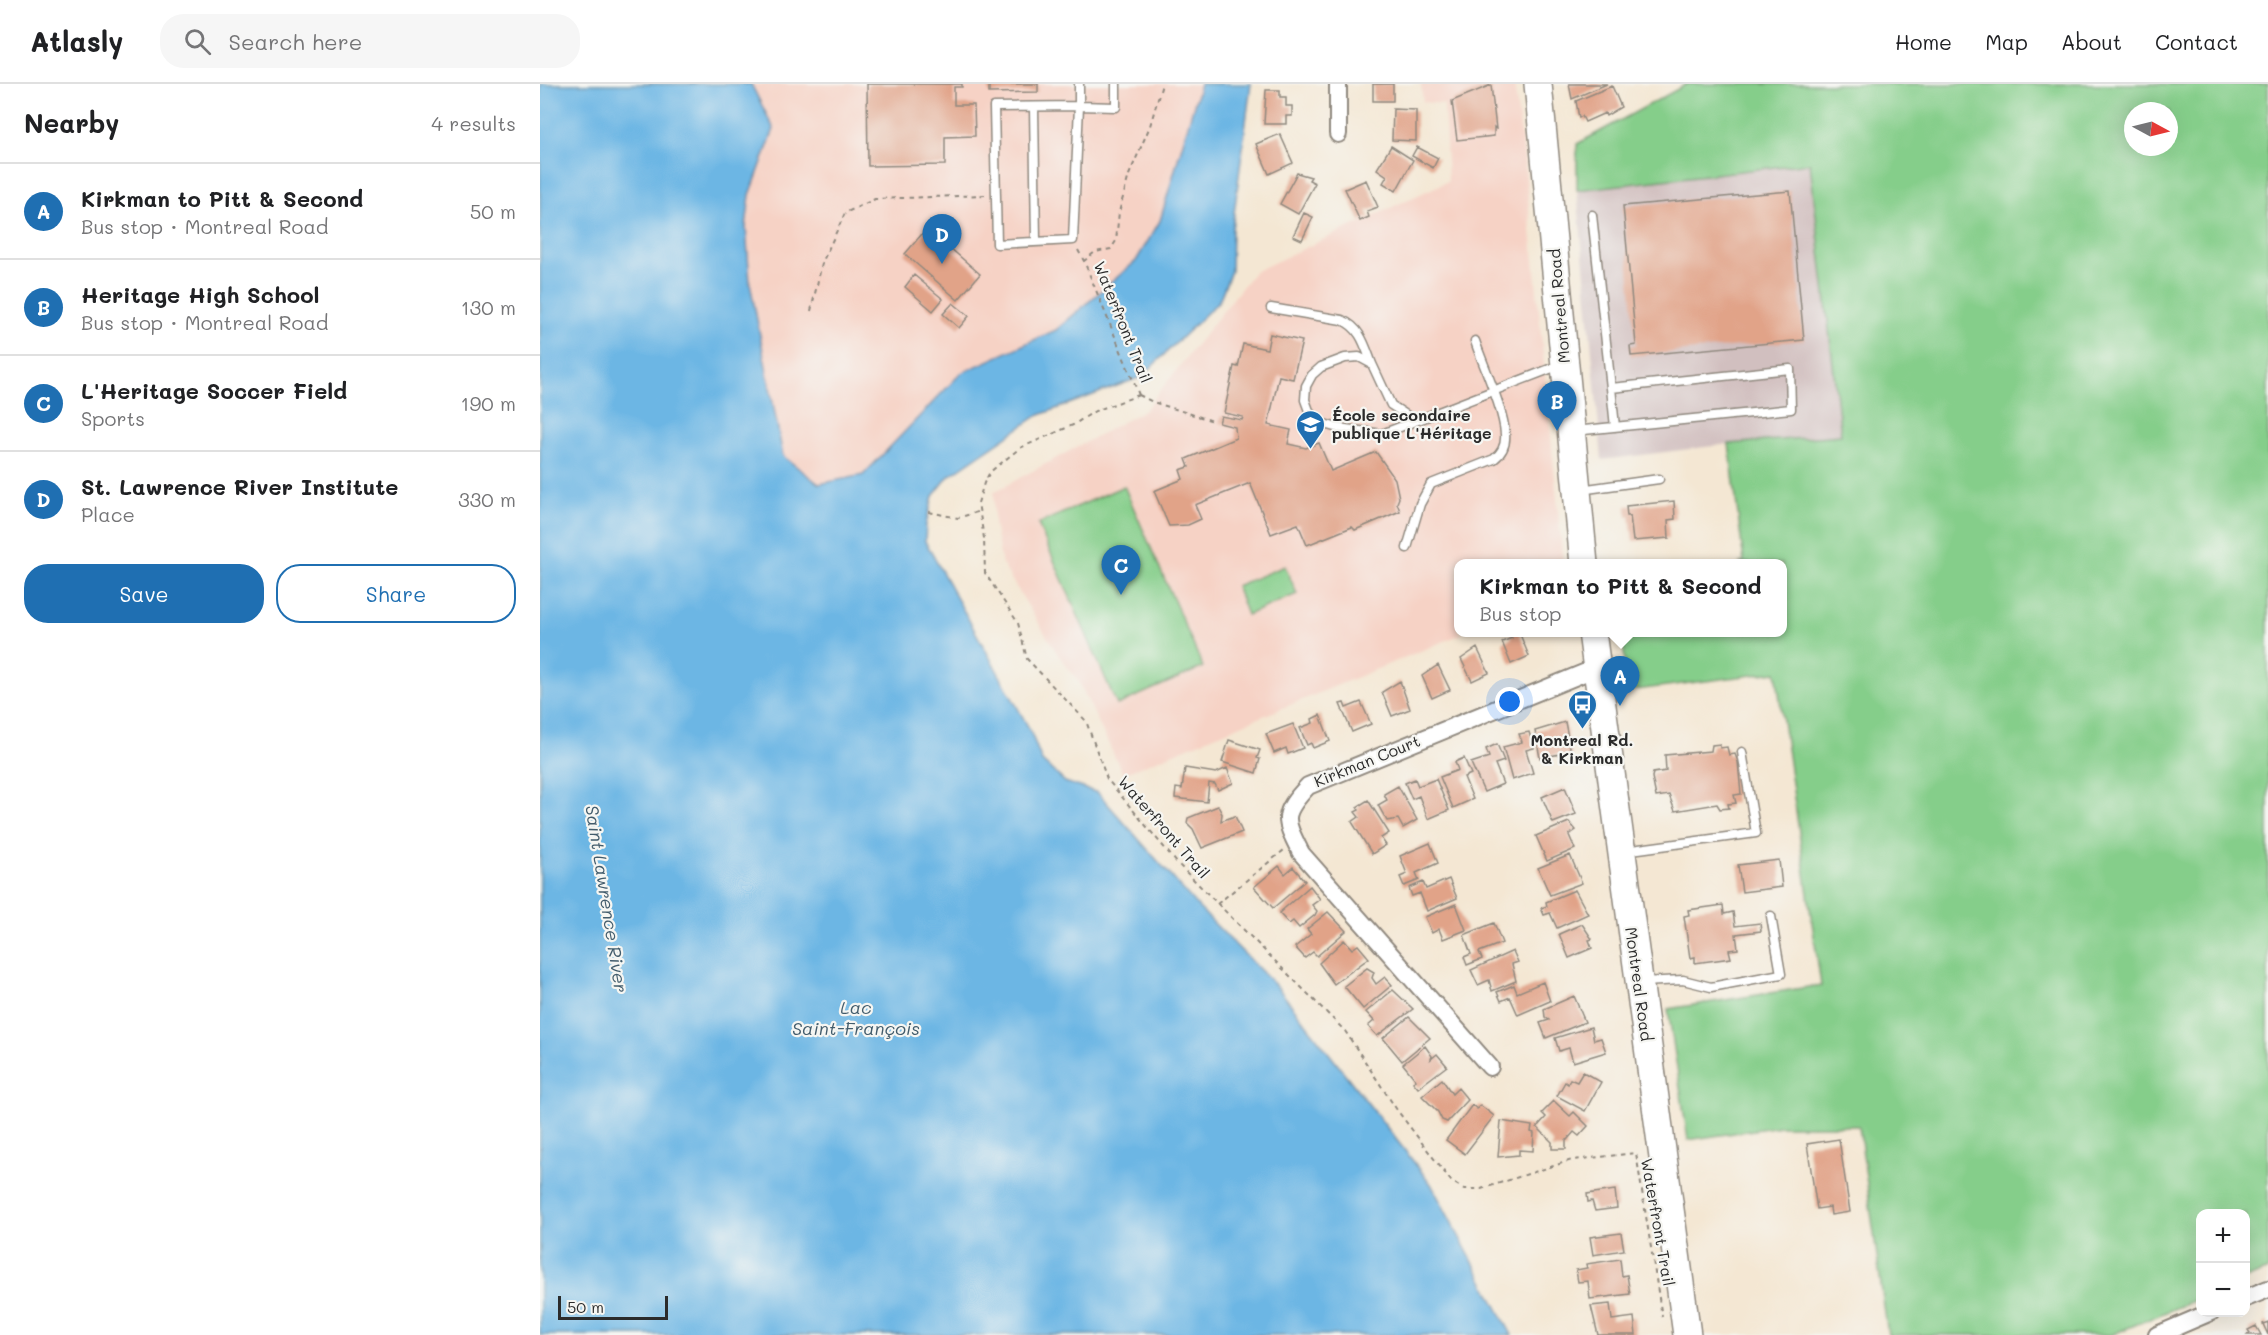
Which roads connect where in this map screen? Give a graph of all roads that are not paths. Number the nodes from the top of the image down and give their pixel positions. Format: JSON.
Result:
{"nodes":[{"id":1,"x":1079,"y":84,"type":"edge"},
{"id":2,"x":1116,"y":84,"type":"edge"},
{"id":3,"x":1338,"y":84,"type":"edge"},
{"id":4,"x":1538,"y":84,"type":"edge"},
{"id":5,"x":1079,"y":106,"type":"junction"},
{"id":6,"x":1034,"y":107,"type":"junction"},
{"id":7,"x":1338,"y":134,"type":"dead end"},
{"id":8,"x":1592,"y":214,"type":"dead end"},
{"id":9,"x":1036,"y":242,"type":"junction"},
{"id":10,"x":1271,"y":308,"type":"dead end"},
{"id":11,"x":1474,"y":341,"type":"dead end"},
{"id":12,"x":1372,"y":364,"type":"junction"},
{"id":13,"x":1564,"y":364,"type":"junction"},
{"id":14,"x":1611,"y":388,"type":"junction"},
{"id":15,"x":1492,"y":390,"type":"junction"},
{"id":16,"x":1414,"y":420,"type":"junction"},
{"id":17,"x":1615,"y":427,"type":"junction"},
{"id":18,"x":1571,"y":432,"type":"junction"},
{"id":19,"x":1659,"y":479,"type":"dead end"},
{"id":20,"x":1577,"y":490,"type":"junction"},
{"id":21,"x":1407,"y":548,"type":"dead end"},
{"id":22,"x":1584,"y":559,"type":"edge"},
{"id":23,"x":1592,"y":637,"type":"edge"},
{"id":24,"x":1596,"y":668,"type":"junction"},
{"id":25,"x":1742,"y":752,"type":"dead end"},
{"id":26,"x":1621,"y":851,"type":"junction"},
{"id":27,"x":1771,"y":916,"type":"dead end"},
{"id":28,"x":1639,"y":982,"type":"junction"},
{"id":29,"x":1490,"y":1067,"type":"dead end"},
{"id":30,"x":2268,"y":1289,"type":"edge"},
{"id":31,"x":2250,"y":1296,"type":"edge"},
{"id":32,"x":2199,"y":1317,"type":"edge"},
{"id":33,"x":1687,"y":1335,"type":"edge"},
{"id":34,"x":2157,"y":1335,"type":"edge"}],
"edges":[{"from":1,"to":5,"type":"lane"},
{"from":2,"to":5,"type":"lane"},
{"from":3,"to":7,"type":"street"},
{"from":4,"to":13,"type":"main road","name":"Montreal Road"},
{"from":5,"to":6,"type":"lane"},
{"from":5,"to":9,"type":"lane"},
{"from":6,"to":9,"type":"lane"},
{"from":6,"to":9,"type":"lane"},
{"from":8,"to":14,"type":"lane"},
{"from":10,"to":12,"type":"lane"},
{"from":11,"to":15,"type":"lane"},
{"from":12,"to":16,"type":"lane"},
{"from":12,"to":16,"type":"lane"},
{"from":13,"to":15,"type":"lane"},
{"from":13,"to":18,"type":"main road","name":"Montreal Road"},
{"from":14,"to":17,"type":"lane"},
{"from":14,"to":17,"type":"lane"},
{"from":15,"to":16,"type":"lane"},
{"from":15,"to":21,"type":"lane"},
{"from":17,"to":18,"type":"lane"},
{"from":18,"to":20,"type":"main road","name":"Montreal Road"},
{"from":19,"to":20,"type":"lane"},
{"from":20,"to":22,"type":"main road","name":"Montreal Road"},
{"from":23,"to":24,"type":"main road","name":"Montreal Road"},
{"from":24,"to":26,"type":"main road","name":"Montreal Road"},
{"from":24,"to":29,"type":"street","name":"Kirkman Court"},
{"from":25,"to":26,"type":"lane"},
{"from":26,"to":28,"type":"main road","name":"Montreal Road"},
{"from":27,"to":28,"type":"lane"},
{"from":28,"to":33,"type":"main road","name":"Montreal Road"},
{"from":30,"to":31,"type":"street"},
{"from":32,"to":34,"type":"street"}]}
